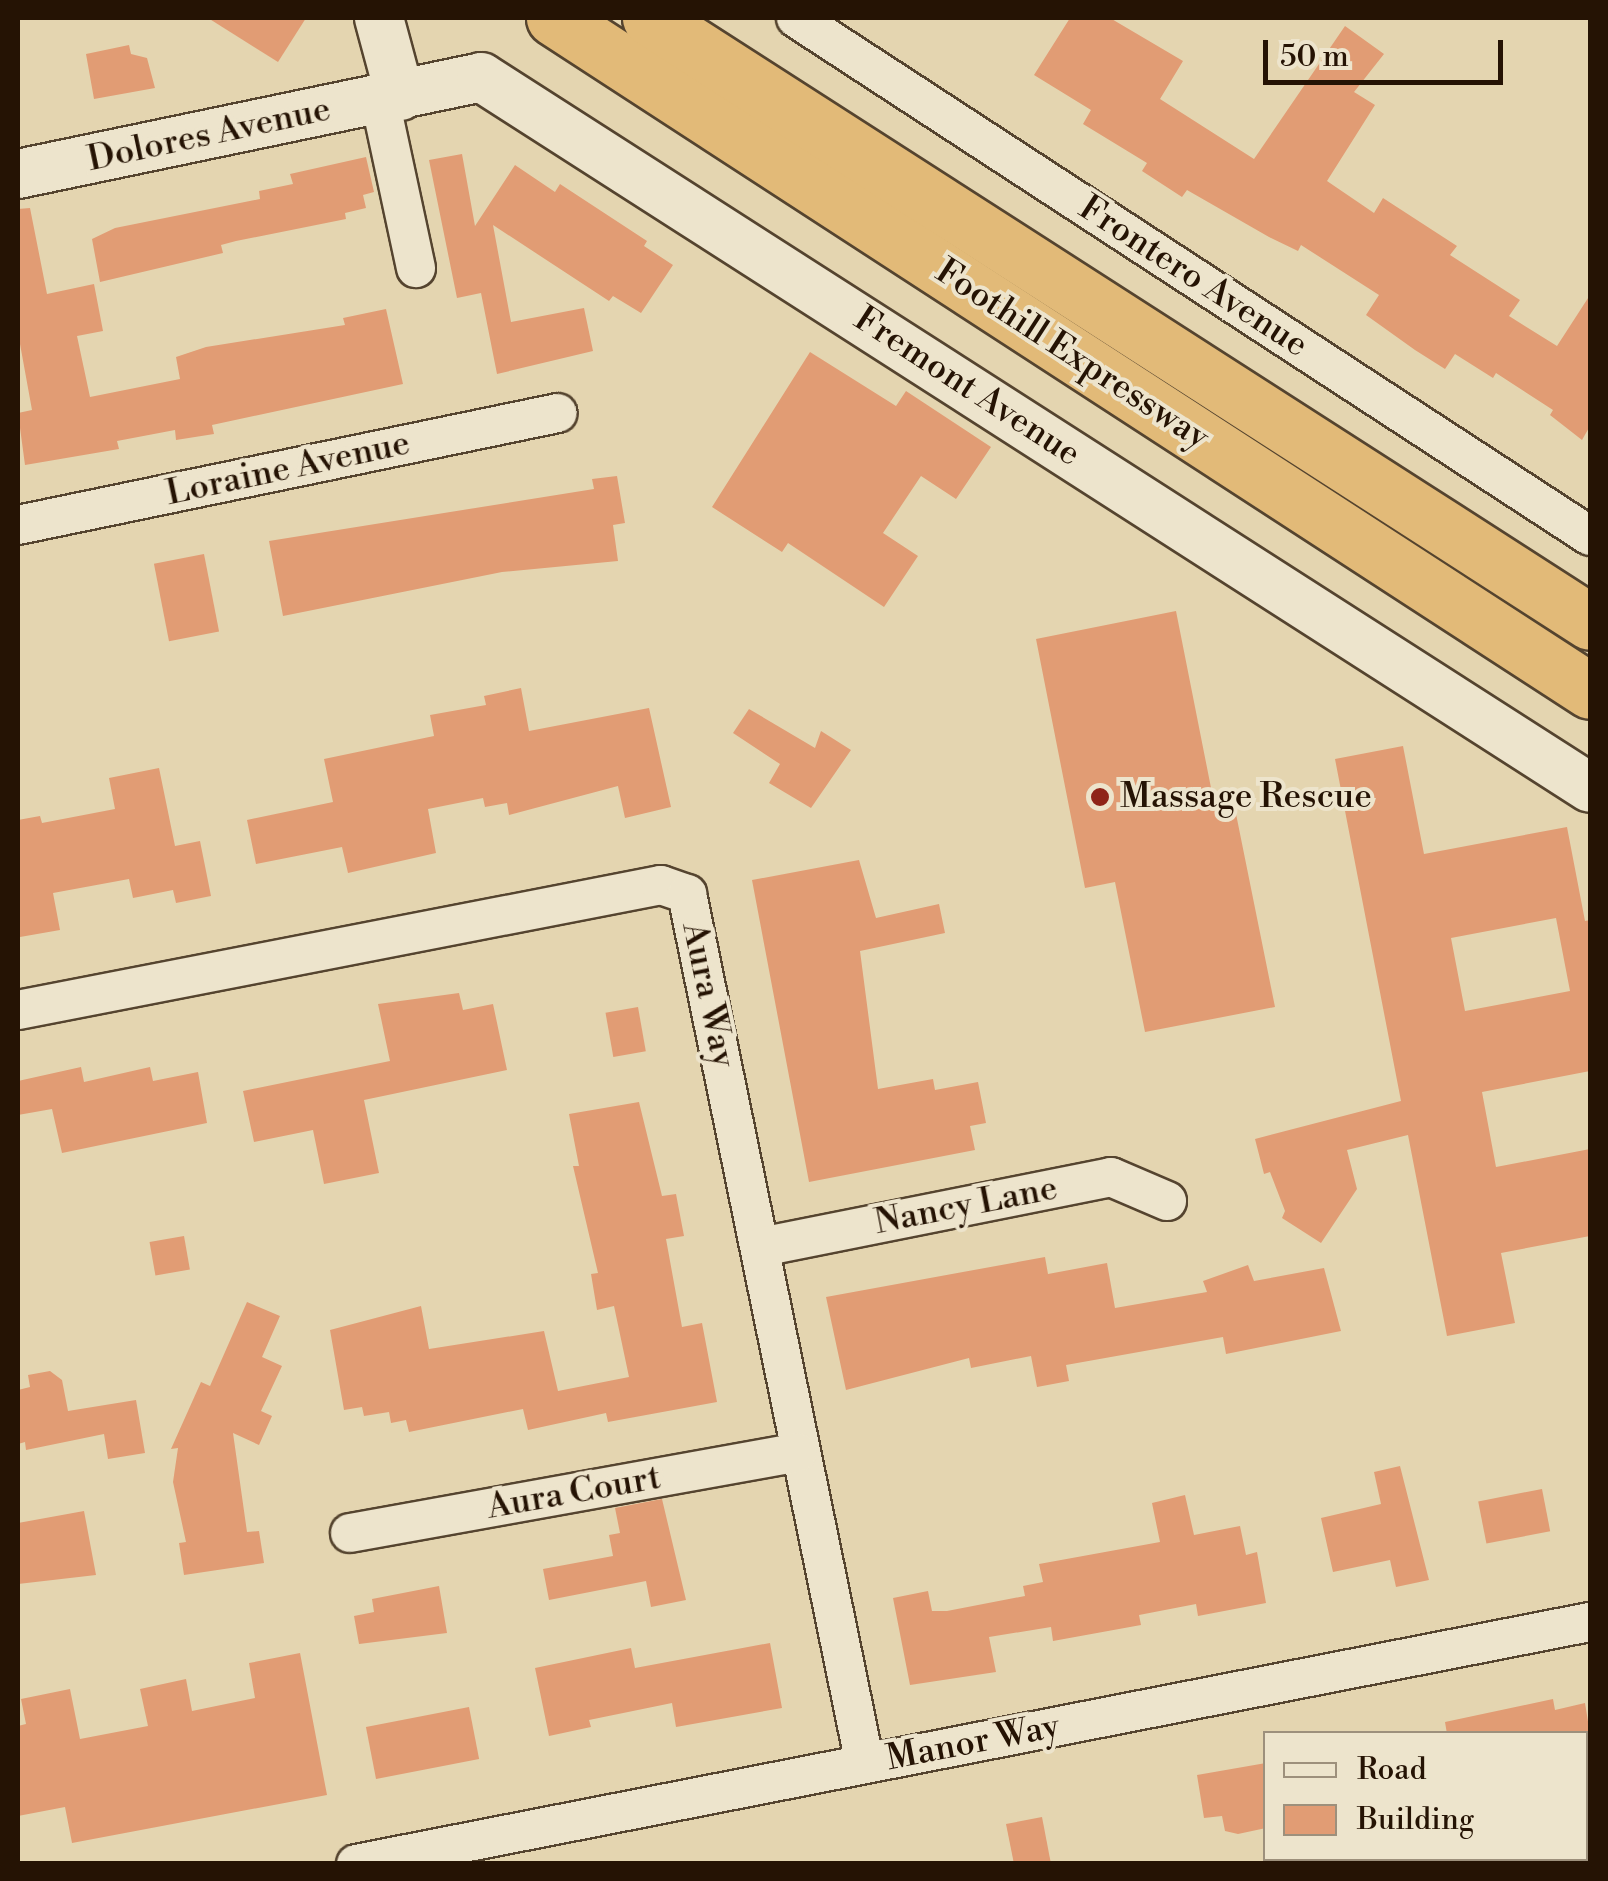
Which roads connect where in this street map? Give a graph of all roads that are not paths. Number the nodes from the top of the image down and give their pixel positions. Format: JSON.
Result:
{"nodes":[{"id":1,"x":379,"y":18,"type":"edge"},
{"id":2,"x":554,"y":18,"type":"edge"},
{"id":3,"x":650,"y":18,"type":"edge"},
{"id":4,"x":796,"y":18,"type":"edge"},
{"id":5,"x":390,"y":98,"type":"junction"},
{"id":6,"x":18,"y":174,"type":"edge"},
{"id":7,"x":416,"y":268,"type":"dead end"},
{"id":8,"x":558,"y":413,"type":"dead end"},
{"id":9,"x":18,"y":525,"type":"edge"},
{"id":10,"x":1590,"y":536,"type":"edge"},
{"id":11,"x":1590,"y":622,"type":"edge"},
{"id":12,"x":1590,"y":691,"type":"edge"},
{"id":13,"x":1590,"y":788,"type":"edge"},
{"id":14,"x":18,"y":1010,"type":"edge"},
{"id":15,"x":1167,"y":1201,"type":"dead end"},
{"id":16,"x":761,"y":1247,"type":"junction"},
{"id":17,"x":798,"y":1452,"type":"junction"},
{"id":18,"x":350,"y":1533,"type":"dead end"},
{"id":19,"x":1590,"y":1622,"type":"edge"},
{"id":20,"x":865,"y":1764,"type":"junction"},
{"id":21,"x":356,"y":1864,"type":"edge"}],
"edges":[{"from":1,"to":5,"type":"street"},
{"from":2,"to":12,"type":"highway","name":"Foothill Expressway"},
{"from":3,"to":11,"type":"highway","name":"Foothill Expressway"},
{"from":4,"to":10,"type":"street","name":"Frontero Avenue"},
{"from":5,"to":6,"type":"street","name":"Dolores Avenue"},
{"from":5,"to":7,"type":"street"},
{"from":5,"to":13,"type":"street","name":"Fremont Avenue"},
{"from":8,"to":9,"type":"street","name":"Loraine Avenue"},
{"from":14,"to":16,"type":"street","name":"Aura Way"},
{"from":15,"to":16,"type":"street","name":"Nancy Lane"},
{"from":16,"to":17,"type":"street","name":"Aura Way"},
{"from":17,"to":18,"type":"street","name":"Aura Court"},
{"from":17,"to":20,"type":"street","name":"Aura Way"},
{"from":19,"to":20,"type":"street","name":"Manor Way"},
{"from":20,"to":21,"type":"street","name":"Manor Way"}]}
